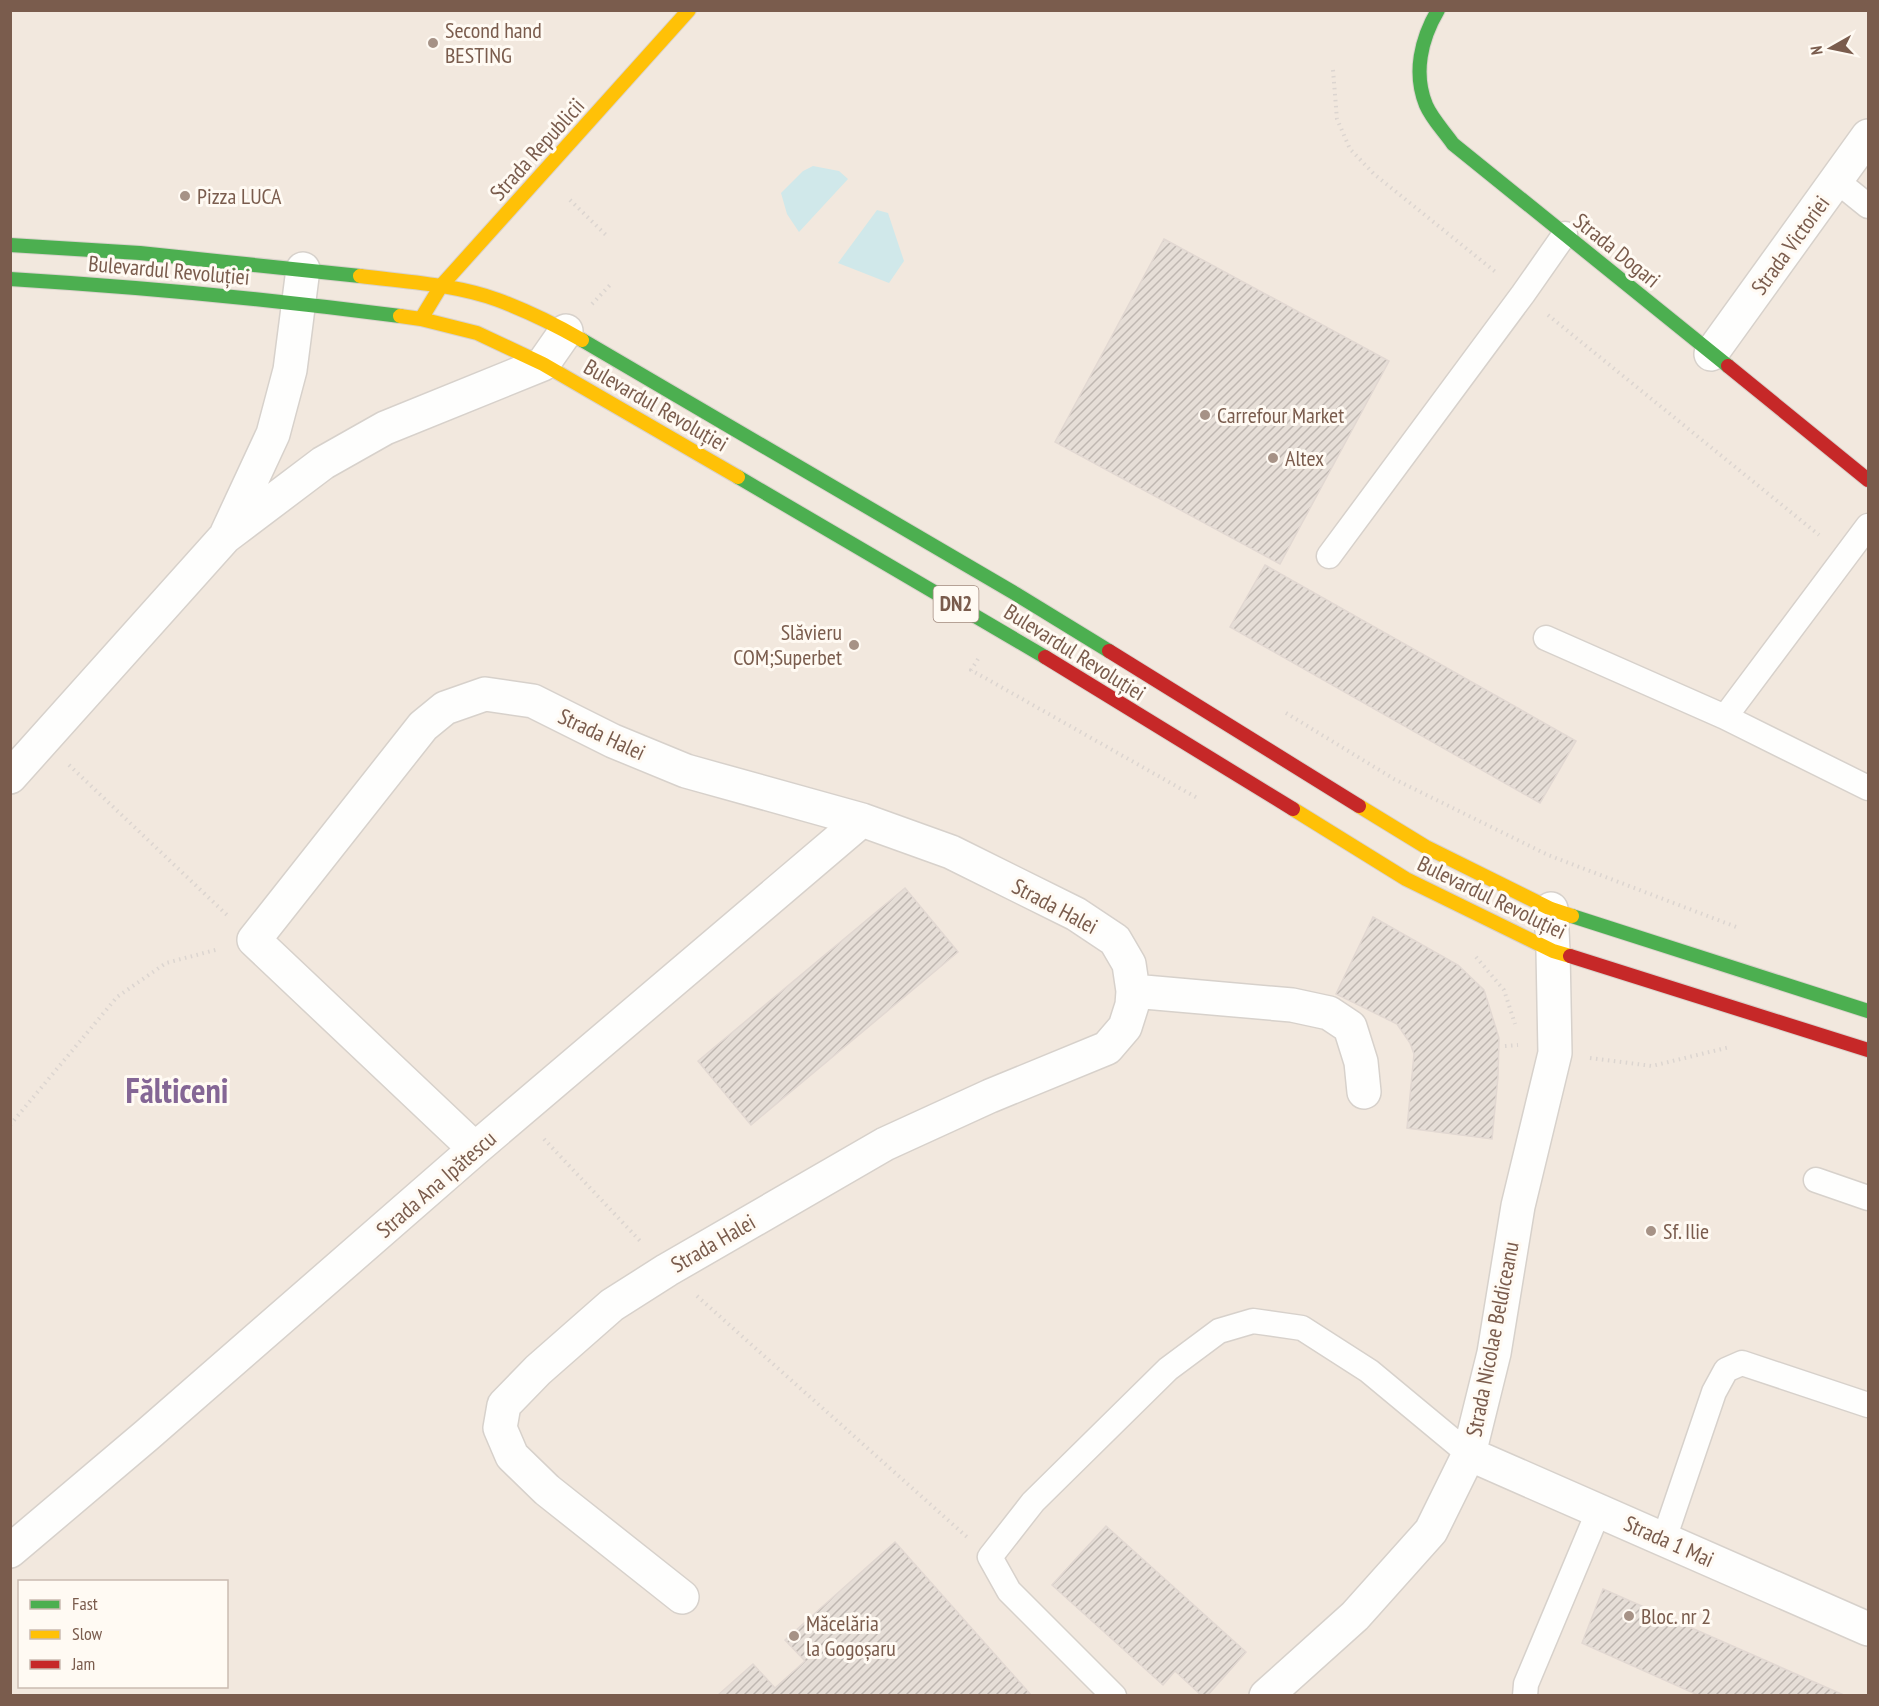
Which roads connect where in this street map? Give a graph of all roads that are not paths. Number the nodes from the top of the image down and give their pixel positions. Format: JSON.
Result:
{"nodes":[{"id":1,"x":689,"y":10,"type":"edge"},
{"id":2,"x":1438,"y":10,"type":"edge"},
{"id":3,"x":1869,"y":136,"type":"edge"},
{"id":4,"x":1837,"y":181,"type":"junction"},
{"id":5,"x":1869,"y":206,"type":"edge"},
{"id":6,"x":1565,"y":234,"type":"junction"},
{"id":7,"x":10,"y":245,"type":"edge"},
{"id":8,"x":303,"y":268,"type":"junction"},
{"id":9,"x":10,"y":279,"type":"edge"},
{"id":10,"x":441,"y":286,"type":"junction"},
{"id":11,"x":299,"y":303,"type":"junction"},
{"id":12,"x":421,"y":320,"type":"junction"},
{"id":13,"x":566,"y":331,"type":"junction"},
{"id":14,"x":1711,"y":354,"type":"junction"},
{"id":15,"x":543,"y":364,"type":"junction"},
{"id":16,"x":1869,"y":480,"type":"edge"},
{"id":17,"x":1869,"y":526,"type":"edge"},
{"id":18,"x":225,"y":537,"type":"junction"},
{"id":19,"x":1329,"y":556,"type":"dead end"},
{"id":20,"x":1546,"y":638,"type":"dead end"},
{"id":21,"x":1725,"y":717,"type":"junction"},
{"id":22,"x":10,"y":777,"type":"edge"},
{"id":23,"x":1869,"y":788,"type":"edge"},
{"id":24,"x":862,"y":820,"type":"junction"},
{"id":25,"x":1551,"y":909,"type":"junction"},
{"id":26,"x":1553,"y":951,"type":"junction"},
{"id":27,"x":1133,"y":991,"type":"junction"},
{"id":28,"x":1869,"y":1011,"type":"edge"},
{"id":29,"x":1869,"y":1050,"type":"edge"},
{"id":30,"x":1364,"y":1092,"type":"dead end"},
{"id":31,"x":475,"y":1149,"type":"junction"},
{"id":32,"x":1816,"y":1180,"type":"dead end"},
{"id":33,"x":1869,"y":1198,"type":"edge"},
{"id":34,"x":1869,"y":1405,"type":"edge"},
{"id":35,"x":1469,"y":1454,"type":"junction"},
{"id":36,"x":1599,"y":1510,"type":"junction"},
{"id":37,"x":1664,"y":1539,"type":"junction"},
{"id":38,"x":10,"y":1551,"type":"edge"},
{"id":39,"x":682,"y":1597,"type":"dead end"},
{"id":40,"x":1869,"y":1629,"type":"edge"},
{"id":41,"x":1114,"y":1695,"type":"edge"},
{"id":42,"x":1266,"y":1695,"type":"edge"},
{"id":43,"x":1525,"y":1695,"type":"edge"}],
"edges":[{"from":1,"to":10,"type":"main road","name":"Strada Republicii"},
{"from":2,"to":6,"type":"main road","name":"Strada Dogari"},
{"from":3,"to":4,"type":"street","name":"Strada Victoriei"},
{"from":4,"to":5,"type":"lane"},
{"from":4,"to":14,"type":"street","name":"Strada Victoriei"},
{"from":6,"to":14,"type":"main road","name":"Strada Dogari"},
{"from":6,"to":19,"type":"lane"},
{"from":7,"to":8,"type":"main road","name":"Bulevardul Revoluției","number":"DN2"},
{"from":8,"to":10,"type":"main road","name":"Bulevardul Revoluției","number":"DN2"},
{"from":8,"to":11,"type":"street"},
{"from":9,"to":11,"type":"main road","name":"Bulevardul Revoluției","number":"DN2"},
{"from":10,"to":12,"type":"main road","name":"Strada Republicii"},
{"from":10,"to":13,"type":"main road","name":"Bulevardul Revoluției","number":"DN2"},
{"from":11,"to":12,"type":"main road","name":"Bulevardul Revoluției","number":"DN2"},
{"from":11,"to":18,"type":"street"},
{"from":12,"to":15,"type":"main road","name":"Bulevardul Revoluției","number":"DN2"},
{"from":13,"to":15,"type":"street"},
{"from":13,"to":25,"type":"main road","name":"Bulevardul Revoluției","number":"DN2"},
{"from":14,"to":16,"type":"main road","name":"Strada Dogari"},
{"from":15,"to":18,"type":"street"},
{"from":15,"to":26,"type":"main road","name":"Bulevardul Revoluției","number":"DN2"},
{"from":17,"to":21,"type":"lane"},
{"from":18,"to":22,"type":"street"},
{"from":20,"to":21,"type":"lane"},
{"from":21,"to":23,"type":"lane"},
{"from":24,"to":27,"type":"street","name":"Strada Halei"},
{"from":24,"to":31,"type":"street","name":"Strada Ana Ipătescu"},
{"from":24,"to":31,"type":"street","name":"Strada Halei"},
{"from":25,"to":26,"type":"street","name":"Strada Nicolae Beldiceanu"},
{"from":25,"to":28,"type":"main road","name":"Bulevardul Revoluției","number":"DN2"},
{"from":26,"to":29,"type":"main road","name":"Bulevardul Revoluției","number":"DN2"},
{"from":26,"to":35,"type":"street","name":"Strada Nicolae Beldiceanu"},
{"from":27,"to":30,"type":"street"},
{"from":27,"to":39,"type":"street","name":"Strada Halei"},
{"from":31,"to":38,"type":"street","name":"Strada Ana Ipătescu"},
{"from":32,"to":33,"type":"lane"},
{"from":34,"to":37,"type":"lane"},
{"from":35,"to":36,"type":"street","name":"Strada 1 Mai"},
{"from":35,"to":41,"type":"lane"},
{"from":35,"to":42,"type":"street","name":"Strada Nicolae Beldiceanu"},
{"from":36,"to":37,"type":"street","name":"Strada 1 Mai"},
{"from":36,"to":43,"type":"lane"},
{"from":37,"to":40,"type":"street","name":"Strada 1 Mai"}]}
